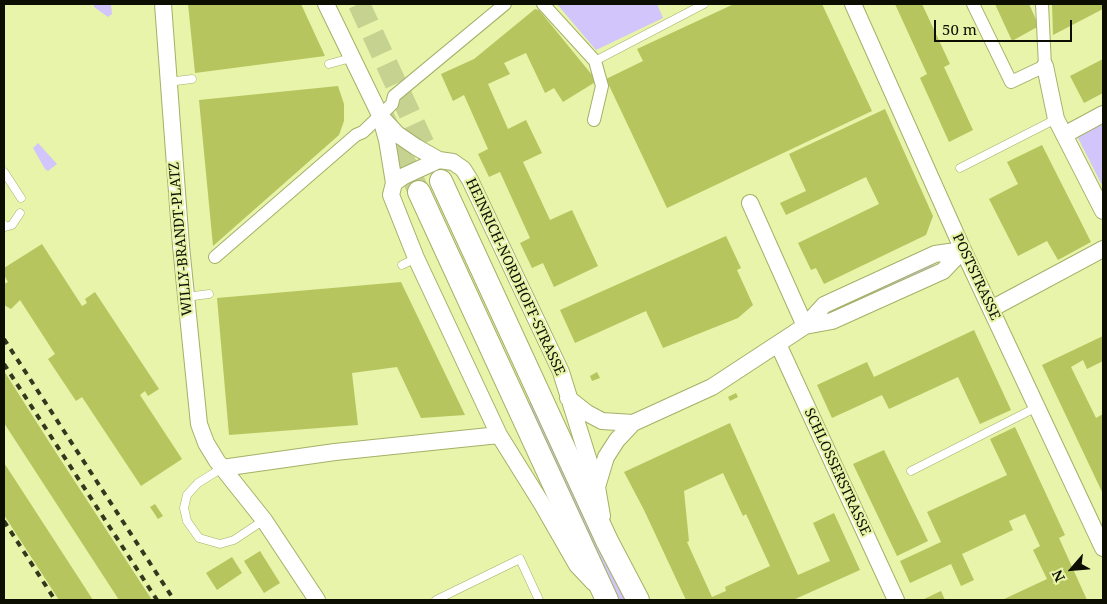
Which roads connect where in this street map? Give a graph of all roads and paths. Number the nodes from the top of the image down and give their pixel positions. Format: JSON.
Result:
{"nodes":[{"id":1,"x":163,"y":4,"type":"edge"},
{"id":2,"x":326,"y":4,"type":"edge"},
{"id":3,"x":505,"y":4,"type":"edge"},
{"id":4,"x":543,"y":4,"type":"edge"},
{"id":5,"x":704,"y":4,"type":"edge"},
{"id":6,"x":853,"y":4,"type":"edge"},
{"id":7,"x":973,"y":4,"type":"edge"},
{"id":8,"x":1042,"y":4,"type":"edge"},
{"id":9,"x":351,"y":58,"type":"junction"},
{"id":10,"x":595,"y":61,"type":"junction"},
{"id":11,"x":329,"y":64,"type":"dead end"},
{"id":12,"x":1046,"y":66,"type":"junction"},
{"id":13,"x":192,"y":79,"type":"dead end"},
{"id":14,"x":168,"y":82,"type":"junction"},
{"id":15,"x":1103,"y":114,"type":"edge"},
{"id":16,"x":380,"y":116,"type":"junction"},
{"id":17,"x":1056,"y":119,"type":"junction"},
{"id":18,"x":594,"y":120,"type":"dead end"},
{"id":19,"x":1064,"y":135,"type":"junction"},
{"id":20,"x":960,"y":168,"type":"dead end"},
{"id":21,"x":440,"y":170,"type":"junction"},
{"id":22,"x":4,"y":172,"type":"edge"},
{"id":23,"x":399,"y":179,"type":"junction"},
{"id":24,"x":419,"y":192,"type":"tunnel mouth"},
{"id":25,"x":21,"y":198,"type":"dead end"},
{"id":26,"x":750,"y":203,"type":"dead end"},
{"id":27,"x":1103,"y":211,"type":"edge"},
{"id":28,"x":20,"y":213,"type":"dead end"},
{"id":29,"x":4,"y":225,"type":"edge"},
{"id":30,"x":1103,"y":249,"type":"edge"},
{"id":31,"x":963,"y":250,"type":"junction"},
{"id":32,"x":215,"y":257,"type":"dead end"},
{"id":33,"x":209,"y":294,"type":"dead end"},
{"id":34,"x":186,"y":297,"type":"junction"},
{"id":35,"x":991,"y":309,"type":"junction"},
{"id":36,"x":805,"y":326,"type":"junction"},
{"id":37,"x":778,"y":344,"type":"junction"},
{"id":38,"x":568,"y":398,"type":"junction"},
{"id":39,"x":1037,"y":407,"type":"junction"},
{"id":40,"x":633,"y":423,"type":"junction"},
{"id":41,"x":499,"y":435,"type":"junction"},
{"id":42,"x":222,"y":468,"type":"junction"},
{"id":43,"x":911,"y":471,"type":"dead end"},
{"id":44,"x":597,"y":488,"type":"junction"},
{"id":45,"x":264,"y":520,"type":"junction"},
{"id":46,"x":608,"y":540,"type":"junction"},
{"id":47,"x":1103,"y":548,"type":"edge"},
{"id":48,"x":605,"y":596,"type":"edge"},
{"id":49,"x":317,"y":600,"type":"edge"},
{"id":50,"x":436,"y":600,"type":"edge"},
{"id":51,"x":539,"y":600,"type":"edge"},
{"id":52,"x":638,"y":600,"type":"edge"},
{"id":53,"x":896,"y":600,"type":"edge"}],
"edges":[{"from":1,"to":14,"type":"street","name":"WILLY-BRANDT-PLATZ"},
{"from":2,"to":9,"type":"street","name":"HEINRICH-NORDHOFF-STRASSE"},
{"from":3,"to":16,"type":"street"},
{"from":4,"to":10,"type":"street"},
{"from":5,"to":10,"type":"lane"},
{"from":6,"to":31,"type":"street","name":"POSTSTRASSE"},
{"from":7,"to":12,"type":"street"},
{"from":8,"to":12,"type":"street"},
{"from":9,"to":11,"type":"lane"},
{"from":9,"to":16,"type":"street","name":"HEINRICH-NORDHOFF-STRASSE"},
{"from":10,"to":18,"type":"street"},
{"from":12,"to":17,"type":"street"},
{"from":13,"to":14,"type":"lane"},
{"from":14,"to":34,"type":"street","name":"WILLY-BRANDT-PLATZ"},
{"from":15,"to":19,"type":"street"},
{"from":16,"to":21,"type":"street","name":"HEINRICH-NORDHOFF-STRASSE"},
{"from":16,"to":23,"type":"street","name":"HEINRICH-NORDHOFF-STRASSE"},
{"from":16,"to":32,"type":"street"},
{"from":17,"to":19,"type":"street"},
{"from":17,"to":20,"type":"lane"},
{"from":19,"to":27,"type":"street"},
{"from":21,"to":23,"type":"street"},
{"from":21,"to":38,"type":"street","name":"HEINRICH-NORDHOFF-STRASSE"},
{"from":21,"to":46,"type":"main road","name":"HEINRICH-NORDHOFF-STRASSE"},
{"from":22,"to":25,"type":"lane"},
{"from":23,"to":41,"type":"street","name":"HEINRICH-NORDHOFF-STRASSE"},
{"from":24,"to":48,"type":"main road","name":"HEINRICH-NORDHOFF-STRASSE"},
{"from":26,"to":36,"type":"street"},
{"from":28,"to":29,"type":"lane"},
{"from":30,"to":35,"type":"street"},
{"from":31,"to":35,"type":"street","name":"POSTSTRASSE"},
{"from":31,"to":36,"type":"street"},
{"from":33,"to":34,"type":"lane"},
{"from":34,"to":42,"type":"street","name":"WILLY-BRANDT-PLATZ"},
{"from":35,"to":39,"type":"street","name":"POSTSTRASSE"},
{"from":36,"to":37,"type":"street"},
{"from":37,"to":40,"type":"street"},
{"from":37,"to":53,"type":"street","name":"SCHLOSSERSTRASSE"},
{"from":38,"to":40,"type":"street"},
{"from":38,"to":44,"type":"street","name":"HEINRICH-NORDHOFF-STRASSE"},
{"from":39,"to":43,"type":"lane"},
{"from":39,"to":47,"type":"street","name":"POSTSTRASSE"},
{"from":40,"to":44,"type":"street"},
{"from":41,"to":42,"type":"street"},
{"from":41,"to":48,"type":"street","name":"HEINRICH-NORDHOFF-STRASSE"},
{"from":42,"to":45,"type":"street","name":"WILLY-BRANDT-PLATZ"},
{"from":42,"to":45,"type":"lane"},
{"from":44,"to":46,"type":"street","name":"HEINRICH-NORDHOFF-STRASSE"},
{"from":45,"to":49,"type":"street","name":"WILLY-BRANDT-PLATZ"},
{"from":46,"to":52,"type":"main road","name":"HEINRICH-NORDHOFF-STRASSE"},
{"from":50,"to":51,"type":"lane"}]}
